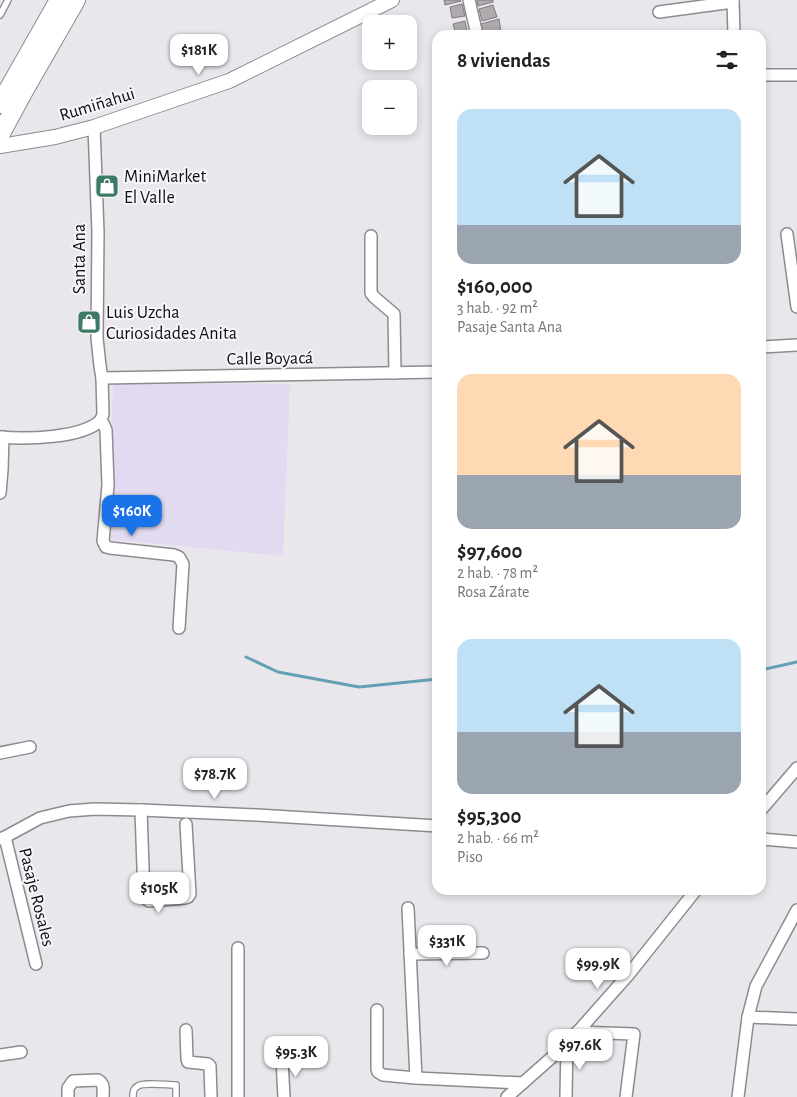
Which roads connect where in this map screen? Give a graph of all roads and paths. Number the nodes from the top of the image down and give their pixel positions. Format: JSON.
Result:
{"nodes":[{"id":1,"x":8,"y":0,"type":"edge"},
{"id":2,"x":59,"y":0,"type":"edge"},
{"id":3,"x":76,"y":0,"type":"edge"},
{"id":4,"x":392,"y":0,"type":"edge"},
{"id":5,"x":469,"y":0,"type":"edge"},
{"id":6,"x":733,"y":1,"type":"edge"},
{"id":7,"x":2,"y":6,"type":"edge"},
{"id":8,"x":659,"y":12,"type":"dead end"},
{"id":9,"x":0,"y":16,"type":"edge"},
{"id":10,"x":476,"y":30,"type":"edge"},
{"id":11,"x":734,"y":30,"type":"edge"},
{"id":12,"x":766,"y":75,"type":"edge"},
{"id":13,"x":797,"y":75,"type":"edge"},
{"id":14,"x":0,"y":104,"type":"edge"},
{"id":15,"x":94,"y":127,"type":"junction"},
{"id":16,"x":0,"y":135,"type":"edge"},
{"id":17,"x":0,"y":146,"type":"edge"},
{"id":18,"x":788,"y":234,"type":"dead end"},
{"id":19,"x":371,"y":236,"type":"dead end"},
{"id":20,"x":797,"y":307,"type":"edge"},
{"id":21,"x":797,"y":345,"type":"edge"},
{"id":22,"x":766,"y":347,"type":"edge"},
{"id":23,"x":395,"y":372,"type":"junction"},
{"id":24,"x":432,"y":372,"type":"edge"},
{"id":25,"x":102,"y":378,"type":"junction"},
{"id":26,"x":101,"y":420,"type":"junction"},
{"id":27,"x":2,"y":437,"type":"edge"},
{"id":28,"x":0,"y":493,"type":"edge"},
{"id":29,"x":179,"y":628,"type":"dead end"},
{"id":30,"x":30,"y":747,"type":"dead end"},
{"id":31,"x":0,"y":753,"type":"edge"},
{"id":32,"x":797,"y":768,"type":"edge"},
{"id":33,"x":766,"y":804,"type":"edge"},
{"id":34,"x":141,"y":810,"type":"junction"},
{"id":35,"x":186,"y":824,"type":"dead end"},
{"id":36,"x":432,"y":826,"type":"edge"},
{"id":37,"x":2,"y":838,"type":"edge"},
{"id":38,"x":766,"y":839,"type":"edge"},
{"id":39,"x":797,"y":842,"type":"edge"},
{"id":40,"x":692,"y":895,"type":"edge"},
{"id":41,"x":408,"y":908,"type":"dead end"},
{"id":42,"x":797,"y":910,"type":"edge"},
{"id":43,"x":238,"y":948,"type":"dead end"},
{"id":44,"x":484,"y":953,"type":"dead end"},
{"id":45,"x":410,"y":954,"type":"junction"},
{"id":46,"x":36,"y":964,"type":"dead end"},
{"id":47,"x":377,"y":1010,"type":"dead end"},
{"id":48,"x":748,"y":1017,"type":"junction"},
{"id":49,"x":797,"y":1019,"type":"edge"},
{"id":50,"x":186,"y":1030,"type":"dead end"},
{"id":51,"x":577,"y":1032,"type":"junction"},
{"id":52,"x":567,"y":1044,"type":"junction"},
{"id":53,"x":21,"y":1052,"type":"dead end"},
{"id":54,"x":0,"y":1055,"type":"edge"},
{"id":55,"x":282,"y":1060,"type":"dead end"},
{"id":56,"x":416,"y":1078,"type":"junction"},
{"id":57,"x":523,"y":1083,"type":"junction"},
{"id":58,"x":68,"y":1097,"type":"edge"},
{"id":59,"x":103,"y":1097,"type":"edge"},
{"id":60,"x":133,"y":1097,"type":"edge"},
{"id":61,"x":176,"y":1097,"type":"edge"},
{"id":62,"x":211,"y":1097,"type":"edge"},
{"id":63,"x":238,"y":1097,"type":"edge"},
{"id":64,"x":284,"y":1097,"type":"edge"},
{"id":65,"x":507,"y":1097,"type":"edge"},
{"id":66,"x":566,"y":1097,"type":"edge"},
{"id":67,"x":626,"y":1097,"type":"edge"},
{"id":68,"x":738,"y":1097,"type":"edge"}],
"edges":[{"from":1,"to":7,"type":"lane"},
{"from":2,"to":14,"type":"main road"},
{"from":3,"to":16,"type":"main road"},
{"from":4,"to":15,"type":"street","name":"Rumiñahui"},
{"from":5,"to":10,"type":"street"},
{"from":6,"to":8,"type":"street"},
{"from":6,"to":11,"type":"street"},
{"from":7,"to":9,"type":"lane"},
{"from":12,"to":13,"type":"street"},
{"from":15,"to":17,"type":"street","name":"Rumiñahui"},
{"from":15,"to":25,"type":"street","name":"Santa Ana"},
{"from":18,"to":20,"type":"street"},
{"from":19,"to":23,"type":"street"},
{"from":21,"to":22,"type":"street"},
{"from":23,"to":24,"type":"street","name":"Calle Boyacá"},
{"from":23,"to":25,"type":"street","name":"Calle Boyacá"},
{"from":25,"to":26,"type":"street","name":"Santa Ana"},
{"from":26,"to":27,"type":"street"},
{"from":26,"to":29,"type":"street","name":"Santa Ana"},
{"from":27,"to":28,"type":"street"},
{"from":30,"to":31,"type":"street"},
{"from":32,"to":33,"type":"street"},
{"from":34,"to":35,"type":"street"},
{"from":34,"to":36,"type":"street"},
{"from":34,"to":37,"type":"street"},
{"from":37,"to":46,"type":"street","name":"Pasaje Rosales"},
{"from":38,"to":39,"type":"street"},
{"from":40,"to":51,"type":"street"},
{"from":41,"to":45,"type":"street"},
{"from":42,"to":48,"type":"street"},
{"from":43,"to":63,"type":"street"},
{"from":44,"to":45,"type":"street"},
{"from":45,"to":56,"type":"street"},
{"from":47,"to":56,"type":"street"},
{"from":48,"to":49,"type":"street"},
{"from":48,"to":68,"type":"street"},
{"from":50,"to":62,"type":"street"},
{"from":51,"to":52,"type":"street"},
{"from":51,"to":67,"type":"street"},
{"from":52,"to":57,"type":"street"},
{"from":52,"to":66,"type":"street"},
{"from":53,"to":54,"type":"street"},
{"from":55,"to":64,"type":"street"},
{"from":56,"to":57,"type":"street"},
{"from":57,"to":65,"type":"street"},
{"from":58,"to":59,"type":"street"},
{"from":60,"to":61,"type":"lane"}]}
